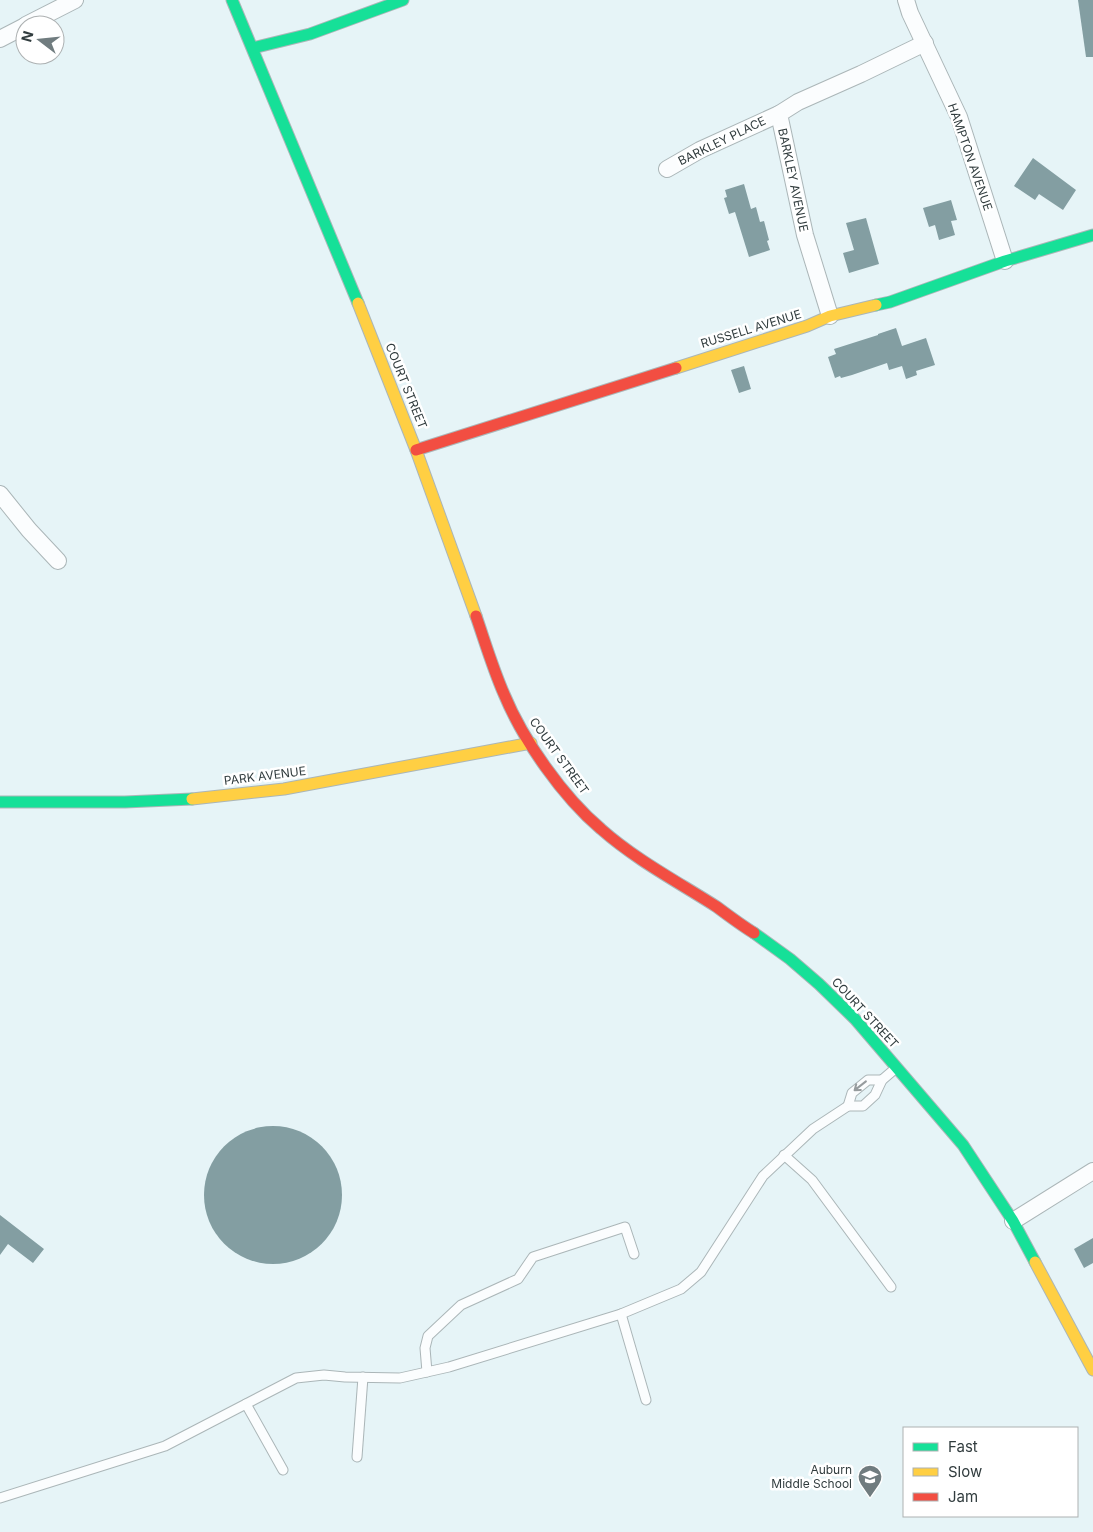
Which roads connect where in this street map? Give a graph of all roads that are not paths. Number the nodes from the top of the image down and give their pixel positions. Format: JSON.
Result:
{"nodes":[{"id":1,"x":75,"y":0,"type":"edge"},
{"id":2,"x":232,"y":0,"type":"edge"},
{"id":3,"x":403,"y":0,"type":"edge"},
{"id":4,"x":906,"y":0,"type":"edge"},
{"id":5,"x":46,"y":15,"type":"edge"},
{"id":6,"x":15,"y":31,"type":"edge"},
{"id":7,"x":0,"y":39,"type":"edge"},
{"id":8,"x":925,"y":43,"type":"junction"},
{"id":9,"x":253,"y":48,"type":"junction"},
{"id":10,"x":779,"y":114,"type":"junction"},
{"id":11,"x":667,"y":169,"type":"dead end"},
{"id":12,"x":1093,"y":235,"type":"edge"},
{"id":13,"x":1005,"y":261,"type":"junction"},
{"id":14,"x":830,"y":316,"type":"junction"},
{"id":15,"x":416,"y":450,"type":"junction"},
{"id":16,"x":0,"y":494,"type":"edge"},
{"id":17,"x":58,"y":561,"type":"dead end"},
{"id":18,"x":531,"y":743,"type":"junction"},
{"id":19,"x":0,"y":802,"type":"edge"},
{"id":20,"x":896,"y":1067,"type":"junction"},
{"id":21,"x":882,"y":1080,"type":"junction"},
{"id":22,"x":848,"y":1106,"type":"junction"},
{"id":23,"x":784,"y":1155,"type":"junction"},
{"id":24,"x":1093,"y":1171,"type":"edge"},
{"id":25,"x":1013,"y":1222,"type":"junction"},
{"id":26,"x":634,"y":1254,"type":"dead end"},
{"id":27,"x":891,"y":1287,"type":"dead end"},
{"id":28,"x":621,"y":1314,"type":"junction"},
{"id":29,"x":1093,"y":1370,"type":"edge"},
{"id":30,"x":427,"y":1372,"type":"junction"},
{"id":31,"x":363,"y":1377,"type":"junction"},
{"id":32,"x":646,"y":1400,"type":"dead end"},
{"id":33,"x":246,"y":1404,"type":"junction"},
{"id":34,"x":357,"y":1457,"type":"dead end"},
{"id":35,"x":283,"y":1470,"type":"dead end"},
{"id":36,"x":0,"y":1498,"type":"edge"}],
"edges":[{"from":1,"to":5,"type":"street"},
{"from":2,"to":9,"type":"main road","name":"COURT STREET"},
{"from":3,"to":9,"type":"main road"},
{"from":4,"to":8,"type":"street","name":"HAMPTON AVENUE"},
{"from":6,"to":7,"type":"street"},
{"from":8,"to":10,"type":"street","name":"BARKLEY AVENUE"},
{"from":8,"to":13,"type":"street","name":"HAMPTON AVENUE"},
{"from":9,"to":15,"type":"main road","name":"COURT STREET"},
{"from":10,"to":11,"type":"street","name":"BARKLEY PLACE"},
{"from":10,"to":14,"type":"street","name":"BARKLEY AVENUE"},
{"from":12,"to":13,"type":"main road","name":"RUSSELL AVENUE"},
{"from":13,"to":14,"type":"main road","name":"RUSSELL AVENUE"},
{"from":14,"to":15,"type":"main road","name":"RUSSELL AVENUE"},
{"from":15,"to":18,"type":"main road","name":"COURT STREET"},
{"from":16,"to":17,"type":"street"},
{"from":18,"to":19,"type":"main road","name":"PARK AVENUE"},
{"from":18,"to":20,"type":"main road","name":"COURT STREET"},
{"from":20,"to":21,"type":"lane"},
{"from":20,"to":25,"type":"main road","name":"COURT STREET"},
{"from":21,"to":22,"type":"lane"},
{"from":21,"to":22,"type":"lane","one_way":true},
{"from":22,"to":23,"type":"lane"},
{"from":23,"to":27,"type":"lane"},
{"from":23,"to":28,"type":"lane"},
{"from":24,"to":25,"type":"street"},
{"from":25,"to":29,"type":"main road","name":"COURT STREET"},
{"from":26,"to":30,"type":"lane"},
{"from":28,"to":30,"type":"lane"},
{"from":28,"to":32,"type":"lane"},
{"from":30,"to":31,"type":"lane"},
{"from":31,"to":33,"type":"lane"},
{"from":31,"to":34,"type":"lane"},
{"from":33,"to":35,"type":"lane"},
{"from":33,"to":36,"type":"lane"}]}
